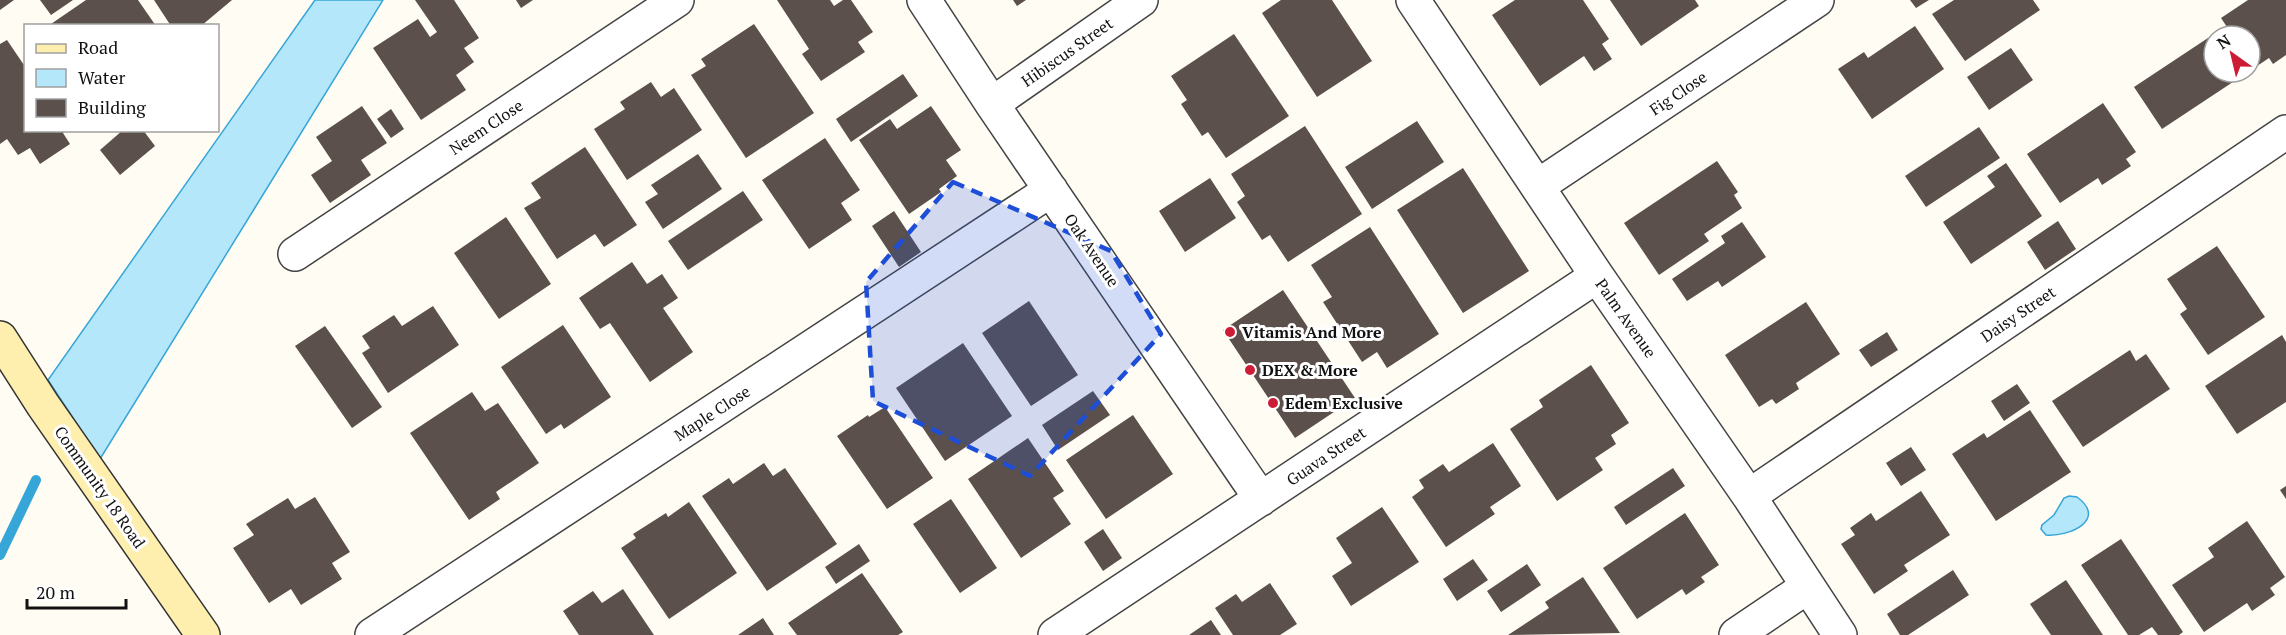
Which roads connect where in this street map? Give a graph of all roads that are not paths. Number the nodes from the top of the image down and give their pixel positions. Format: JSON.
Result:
{"nodes":[{"id":1,"x":677,"y":0,"type":"edge"},
{"id":2,"x":924,"y":0,"type":"edge"},
{"id":3,"x":1141,"y":0,"type":"edge"},
{"id":4,"x":1413,"y":0,"type":"edge"},
{"id":5,"x":1817,"y":0,"type":"edge"},
{"id":6,"x":992,"y":104,"type":"junction"},
{"id":7,"x":2286,"y":132,"type":"edge"},
{"id":8,"x":1538,"y":186,"type":"junction"},
{"id":9,"x":1051,"y":190,"type":"junction"},
{"id":10,"x":295,"y":254,"type":"dead end"},
{"id":11,"x":1597,"y":276,"type":"junction"},
{"id":12,"x":0,"y":338,"type":"edge"},
{"id":13,"x":1749,"y":496,"type":"junction"},
{"id":14,"x":1261,"y":499,"type":"junction"},
{"id":15,"x":1807,"y":587,"type":"junction"},
{"id":16,"x":203,"y":635,"type":"edge"},
{"id":17,"x":372,"y":635,"type":"edge"},
{"id":18,"x":1055,"y":635,"type":"edge"},
{"id":19,"x":1736,"y":635,"type":"edge"},
{"id":20,"x":1840,"y":635,"type":"edge"}],
"edges":[{"from":1,"to":10,"type":"street","name":"Neem Close"},
{"from":2,"to":6,"type":"street","name":"Oak Avenue"},
{"from":3,"to":6,"type":"street","name":"Hibiscus Street"},
{"from":4,"to":8,"type":"street","name":"Palm Avenue"},
{"from":5,"to":8,"type":"street","name":"Fig Close"},
{"from":6,"to":9,"type":"street","name":"Oak Avenue"},
{"from":7,"to":13,"type":"street","name":"Daisy Street"},
{"from":8,"to":11,"type":"street","name":"Palm Avenue"},
{"from":9,"to":14,"type":"street","name":"Oak Avenue"},
{"from":9,"to":17,"type":"street","name":"Maple Close"},
{"from":11,"to":13,"type":"street","name":"Palm Avenue"},
{"from":11,"to":14,"type":"street","name":"Guava Street"},
{"from":12,"to":16,"type":"main road","name":"Community 18 Road"},
{"from":13,"to":15,"type":"street","name":"Palm Avenue"},
{"from":14,"to":18,"type":"street","name":"Guava Street"},
{"from":15,"to":19,"type":"street"},
{"from":15,"to":20,"type":"street","name":"Palm Avenue"}]}
